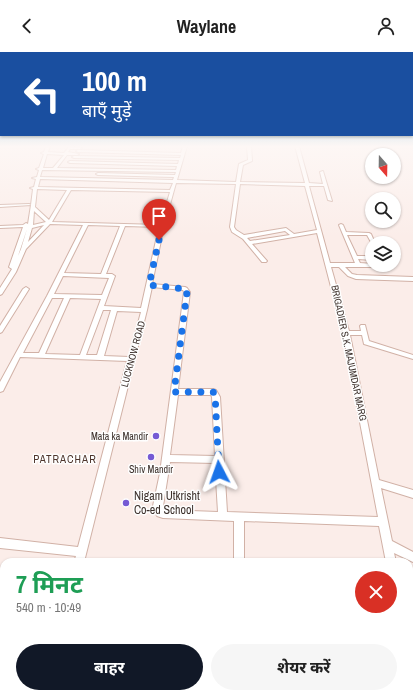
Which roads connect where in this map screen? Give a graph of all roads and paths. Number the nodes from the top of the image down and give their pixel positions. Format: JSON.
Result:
{"nodes":[{"id":1,"x":59,"y":176,"type":"edge"},
{"id":2,"x":117,"y":176,"type":"edge"},
{"id":3,"x":138,"y":176,"type":"edge"},
{"id":4,"x":152,"y":176,"type":"edge"},
{"id":5,"x":176,"y":176,"type":"edge"},
{"id":6,"x":211,"y":176,"type":"edge"},
{"id":7,"x":239,"y":176,"type":"edge"},
{"id":8,"x":305,"y":176,"type":"edge"},
{"id":9,"x":323,"y":176,"type":"edge"},
{"id":10,"x":36,"y":178,"type":"joint"},
{"id":11,"x":57,"y":179,"type":"junction"},
{"id":12,"x":115,"y":180,"type":"junction"},
{"id":13,"x":136,"y":181,"type":"junction"},
{"id":14,"x":238,"y":183,"type":"junction"},
{"id":15,"x":307,"y":184,"type":"junction"},
{"id":16,"x":326,"y":185,"type":"junction"},
{"id":17,"x":34,"y":188,"type":"junction"},
{"id":18,"x":70,"y":188,"type":"junction"},
{"id":19,"x":171,"y":191,"type":"junction"},
{"id":20,"x":330,"y":200,"type":"dead end"},
{"id":21,"x":0,"y":206,"type":"edge"},
{"id":22,"x":31,"y":206,"type":"junction"},
{"id":23,"x":49,"y":223,"type":"junction"},
{"id":24,"x":86,"y":224,"type":"junction"},
{"id":25,"x":123,"y":225,"type":"junction"},
{"id":26,"x":341,"y":225,"type":"dead end"},
{"id":27,"x":162,"y":226,"type":"junction"},
{"id":28,"x":0,"y":227,"type":"edge"},
{"id":29,"x":27,"y":227,"type":"junction"},
{"id":30,"x":42,"y":230,"type":"junction"},
{"id":31,"x":320,"y":231,"type":"junction"},
{"id":32,"x":28,"y":233,"type":"junction"},
{"id":33,"x":344,"y":233,"type":"junction"},
{"id":34,"x":294,"y":236,"type":"junction"},
{"id":35,"x":370,"y":236,"type":"edge"},
{"id":36,"x":243,"y":237,"type":"junction"},
{"id":37,"x":249,"y":243,"type":"junction"},
{"id":38,"x":24,"y":249,"type":"junction"},
{"id":39,"x":355,"y":258,"type":"junction"},
{"id":40,"x":365,"y":258,"type":"edge"},
{"id":41,"x":264,"y":261,"type":"dead end"},
{"id":42,"x":328,"y":265,"type":"junction"},
{"id":43,"x":340,"y":265,"type":"junction"},
{"id":44,"x":358,"y":265,"type":"junction"},
{"id":45,"x":365,"y":265,"type":"edge"},
{"id":46,"x":61,"y":274,"type":"junction"},
{"id":47,"x":103,"y":275,"type":"junction"},
{"id":48,"x":413,"y":279,"type":"edge"},
{"id":49,"x":149,"y":285,"type":"junction"},
{"id":50,"x":0,"y":286,"type":"edge"},
{"id":51,"x":26,"y":289,"type":"dead end"},
{"id":52,"x":0,"y":293,"type":"edge"},
{"id":53,"x":50,"y":296,"type":"junction"},
{"id":54,"x":68,"y":296,"type":"junction"},
{"id":55,"x":104,"y":297,"type":"junction"},
{"id":56,"x":100,"y":308,"type":"junction"},
{"id":57,"x":116,"y":308,"type":"junction"},
{"id":58,"x":144,"y":310,"type":"junction"},
{"id":59,"x":0,"y":331,"type":"edge"},
{"id":60,"x":346,"y":333,"type":"junction"},
{"id":61,"x":18,"y":355,"type":"junction"},
{"id":62,"x":41,"y":356,"type":"junction"},
{"id":63,"x":413,"y":357,"type":"edge"},
{"id":64,"x":82,"y":358,"type":"junction"},
{"id":65,"x":100,"y":358,"type":"junction"},
{"id":66,"x":131,"y":359,"type":"junction"},
{"id":67,"x":0,"y":389,"type":"edge"},
{"id":68,"x":174,"y":392,"type":"junction"},
{"id":69,"x":166,"y":458,"type":"junction"},
{"id":70,"x":218,"y":460,"type":"junction"},
{"id":71,"x":376,"y":483,"type":"junction"},
{"id":72,"x":413,"y":494,"type":"edge"},
{"id":73,"x":223,"y":517,"type":"junction"},
{"id":74,"x":239,"y":518,"type":"junction"},
{"id":75,"x":383,"y":522,"type":"junction"},
{"id":76,"x":0,"y":543,"type":"edge"},
{"id":77,"x":387,"y":544,"type":"junction"},
{"id":78,"x":81,"y":552,"type":"junction"},
{"id":79,"x":413,"y":557,"type":"edge"},
{"id":80,"x":80,"y":558,"type":"edge"},
{"id":81,"x":239,"y":558,"type":"edge"},
{"id":82,"x":390,"y":558,"type":"edge"}],
"edges":[{"from":1,"to":11,"type":"street"},
{"from":2,"to":12,"type":"street"},
{"from":3,"to":13,"type":"street"},
{"from":4,"to":13,"type":"street"},
{"from":5,"to":19,"type":"street","name":"LUCKNOW ROAD"},
{"from":6,"to":14,"type":"street"},
{"from":7,"to":14,"type":"street"},
{"from":8,"to":15,"type":"street","name":"BRIGADIER S.K. MAJUMDAR MARG"},
{"from":9,"to":16,"type":"street"},
{"from":10,"to":11,"type":"street"},
{"from":10,"to":17,"type":"street"},
{"from":11,"to":12,"type":"street"},
{"from":12,"to":13,"type":"street"},
{"from":14,"to":15,"type":"street"},
{"from":14,"to":36,"type":"street"},
{"from":15,"to":16,"type":"street"},
{"from":15,"to":31,"type":"street","name":"BRIGADIER S.K. MAJUMDAR MARG"},
{"from":16,"to":20,"type":"street"},
{"from":17,"to":18,"type":"street"},
{"from":17,"to":22,"type":"street"},
{"from":18,"to":19,"type":"street"},
{"from":18,"to":23,"type":"street"},
{"from":19,"to":27,"type":"street","name":"LUCKNOW ROAD"},
{"from":21,"to":22,"type":"street"},
{"from":22,"to":23,"type":"street"},
{"from":22,"to":29,"type":"street"},
{"from":23,"to":24,"type":"street"},
{"from":23,"to":29,"type":"street"},
{"from":23,"to":30,"type":"street"},
{"from":24,"to":25,"type":"street"},
{"from":24,"to":46,"type":"street"},
{"from":25,"to":27,"type":"street"},
{"from":25,"to":47,"type":"street"},
{"from":26,"to":33,"type":"street"},
{"from":27,"to":49,"type":"street","name":"LUCKNOW ROAD"},
{"from":28,"to":29,"type":"street"},
{"from":29,"to":32,"type":"street"},
{"from":29,"to":50,"type":"street"},
{"from":30,"to":32,"type":"street"},
{"from":30,"to":38,"type":"street"},
{"from":31,"to":34,"type":"street"},
{"from":31,"to":42,"type":"street","name":"BRIGADIER S.K. MAJUMDAR MARG"},
{"from":32,"to":38,"type":"street"},
{"from":33,"to":35,"type":"street"},
{"from":33,"to":39,"type":"street"},
{"from":34,"to":36,"type":"street"},
{"from":34,"to":37,"type":"street"},
{"from":36,"to":37,"type":"street"},
{"from":37,"to":41,"type":"street"},
{"from":38,"to":52,"type":"street"},
{"from":39,"to":40,"type":"street"},
{"from":39,"to":44,"type":"street"},
{"from":42,"to":43,"type":"street"},
{"from":42,"to":60,"type":"street","name":"BRIGADIER S.K. MAJUMDAR MARG"},
{"from":43,"to":44,"type":"street"},
{"from":43,"to":48,"type":"street"},
{"from":44,"to":45,"type":"street"},
{"from":46,"to":47,"type":"street"},
{"from":46,"to":53,"type":"street"},
{"from":47,"to":55,"type":"street"},
{"from":49,"to":58,"type":"street","name":"LUCKNOW ROAD"},
{"from":49,"to":68,"type":"street"},
{"from":51,"to":59,"type":"street"},
{"from":53,"to":54,"type":"street"},
{"from":53,"to":61,"type":"street"},
{"from":54,"to":55,"type":"street"},
{"from":54,"to":62,"type":"street"},
{"from":55,"to":56,"type":"street"},
{"from":56,"to":57,"type":"street"},
{"from":56,"to":64,"type":"street"},
{"from":57,"to":58,"type":"street"},
{"from":57,"to":65,"type":"street"},
{"from":58,"to":66,"type":"street","name":"LUCKNOW ROAD"},
{"from":60,"to":63,"type":"street"},
{"from":60,"to":71,"type":"street","name":"BRIGADIER S.K. MAJUMDAR MARG"},
{"from":61,"to":62,"type":"street"},
{"from":61,"to":67,"type":"street"},
{"from":62,"to":64,"type":"street"},
{"from":64,"to":65,"type":"street"},
{"from":65,"to":66,"type":"street"},
{"from":66,"to":78,"type":"street","name":"LUCKNOW ROAD"},
{"from":68,"to":69,"type":"street"},
{"from":68,"to":70,"type":"street"},
{"from":69,"to":70,"type":"street"},
{"from":69,"to":73,"type":"street"},
{"from":70,"to":73,"type":"street"},
{"from":71,"to":72,"type":"street"},
{"from":71,"to":75,"type":"street","name":"BRIGADIER S.K. MAJUMDAR MARG"},
{"from":73,"to":74,"type":"street"},
{"from":74,"to":75,"type":"street"},
{"from":74,"to":81,"type":"street"},
{"from":75,"to":77,"type":"street","name":"BRIGADIER S.K. MAJUMDAR MARG"},
{"from":76,"to":78,"type":"street"},
{"from":77,"to":79,"type":"street"},
{"from":77,"to":82,"type":"street","name":"BRIGADIER S.K. MAJUMDAR MARG"},
{"from":78,"to":80,"type":"street","name":"LUCKNOW ROAD"}]}
